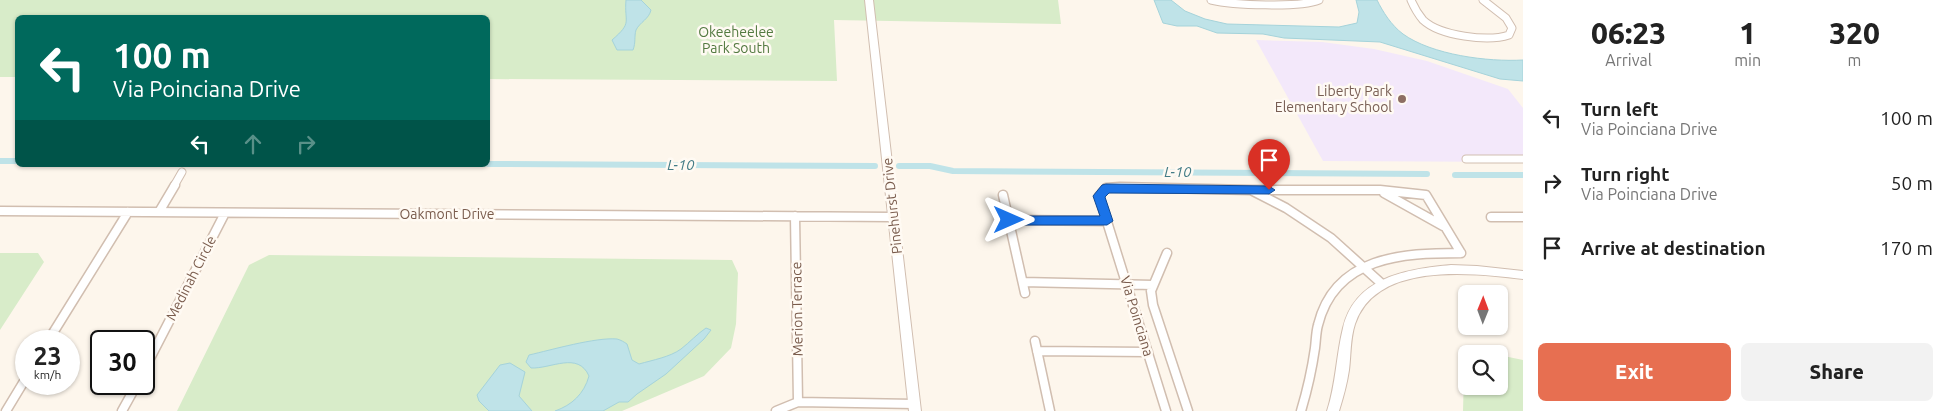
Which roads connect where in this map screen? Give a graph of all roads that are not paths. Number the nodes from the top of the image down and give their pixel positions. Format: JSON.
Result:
{"nodes":[{"id":1,"x":869,"y":0,"type":"edge"},
{"id":2,"x":1211,"y":0,"type":"edge"},
{"id":3,"x":1319,"y":0,"type":"edge"},
{"id":4,"x":1411,"y":0,"type":"edge"},
{"id":5,"x":1483,"y":0,"type":"edge"},
{"id":6,"x":1466,"y":159,"type":"dead end"},
{"id":7,"x":1523,"y":159,"type":"edge"},
{"id":8,"x":182,"y":172,"type":"dead end"},
{"id":9,"x":1251,"y":190,"type":"junction"},
{"id":10,"x":1380,"y":190,"type":"junction"},
{"id":11,"x":1003,"y":195,"type":"dead end"},
{"id":12,"x":0,"y":211,"type":"edge"},
{"id":13,"x":128,"y":212,"type":"junction"},
{"id":14,"x":159,"y":212,"type":"junction"},
{"id":15,"x":225,"y":213,"type":"junction"},
{"id":16,"x":795,"y":216,"type":"junction"},
{"id":17,"x":893,"y":217,"type":"junction"},
{"id":18,"x":1491,"y":217,"type":"dead end"},
{"id":19,"x":1523,"y":217,"type":"edge"},
{"id":20,"x":1009,"y":220,"type":"junction"},
{"id":21,"x":1107,"y":221,"type":"junction"},
{"id":22,"x":1446,"y":227,"type":"junction"},
{"id":23,"x":1167,"y":253,"type":"dead end"},
{"id":24,"x":1363,"y":267,"type":"junction"},
{"id":25,"x":1523,"y":275,"type":"edge"},
{"id":26,"x":1023,"y":282,"type":"junction"},
{"id":27,"x":1126,"y":283,"type":"junction"},
{"id":28,"x":1382,"y":284,"type":"junction"},
{"id":29,"x":1153,"y":285,"type":"junction"},
{"id":30,"x":1025,"y":293,"type":"dead end"},
{"id":31,"x":55,"y":330,"type":"edge"},
{"id":32,"x":1035,"y":341,"type":"dead end"},
{"id":33,"x":155,"y":349,"type":"edge"},
{"id":34,"x":1037,"y":351,"type":"junction"},
{"id":35,"x":1148,"y":352,"type":"junction"},
{"id":36,"x":16,"y":395,"type":"edge"},
{"id":37,"x":131,"y":395,"type":"edge"},
{"id":38,"x":798,"y":402,"type":"junction"},
{"id":39,"x":915,"y":407,"type":"edge"},
{"id":40,"x":6,"y":411,"type":"edge"},
{"id":41,"x":122,"y":411,"type":"edge"},
{"id":42,"x":776,"y":411,"type":"edge"},
{"id":43,"x":1050,"y":411,"type":"edge"},
{"id":44,"x":1166,"y":411,"type":"edge"},
{"id":45,"x":1188,"y":411,"type":"edge"},
{"id":46,"x":1301,"y":411,"type":"edge"},
{"id":47,"x":1333,"y":411,"type":"edge"}],
"edges":[{"from":1,"to":17,"type":"street","name":"Pinehurst Drive"},
{"from":2,"to":3,"type":"street"},
{"from":4,"to":5,"type":"street"},
{"from":6,"to":7,"type":"street"},
{"from":8,"to":14,"type":"street"},
{"from":9,"to":10,"type":"street"},
{"from":9,"to":21,"type":"street","name":"Via Poinciana"},
{"from":9,"to":24,"type":"street"},
{"from":10,"to":22,"type":"street"},
{"from":10,"to":22,"type":"street"},
{"from":11,"to":20,"type":"street"},
{"from":12,"to":13,"type":"street","name":"Oakmont Drive"},
{"from":13,"to":14,"type":"street","name":"Oakmont Drive"},
{"from":13,"to":31,"type":"street"},
{"from":14,"to":15,"type":"street","name":"Oakmont Drive"},
{"from":15,"to":16,"type":"street","name":"Oakmont Drive"},
{"from":15,"to":33,"type":"street","name":"Medinah Circle"},
{"from":16,"to":17,"type":"street","name":"Oakmont Drive"},
{"from":16,"to":38,"type":"street","name":"Merion Terrace"},
{"from":17,"to":39,"type":"street","name":"Pinehurst Drive"},
{"from":18,"to":19,"type":"street"},
{"from":20,"to":21,"type":"street"},
{"from":20,"to":26,"type":"street"},
{"from":21,"to":27,"type":"street","name":"Via Poinciana"},
{"from":22,"to":24,"type":"street"},
{"from":23,"to":29,"type":"street"},
{"from":24,"to":28,"type":"street"},
{"from":24,"to":46,"type":"street"},
{"from":25,"to":28,"type":"street"},
{"from":26,"to":27,"type":"street"},
{"from":26,"to":30,"type":"street"},
{"from":27,"to":29,"type":"street"},
{"from":27,"to":35,"type":"street","name":"Via Poinciana"},
{"from":28,"to":47,"type":"street"},
{"from":29,"to":45,"type":"street"},
{"from":32,"to":34,"type":"street"},
{"from":34,"to":35,"type":"street"},
{"from":34,"to":43,"type":"street"},
{"from":35,"to":44,"type":"street","name":"Via Poinciana"},
{"from":36,"to":40,"type":"street"},
{"from":37,"to":41,"type":"street"},
{"from":38,"to":39,"type":"street"},
{"from":38,"to":42,"type":"street"}]}
